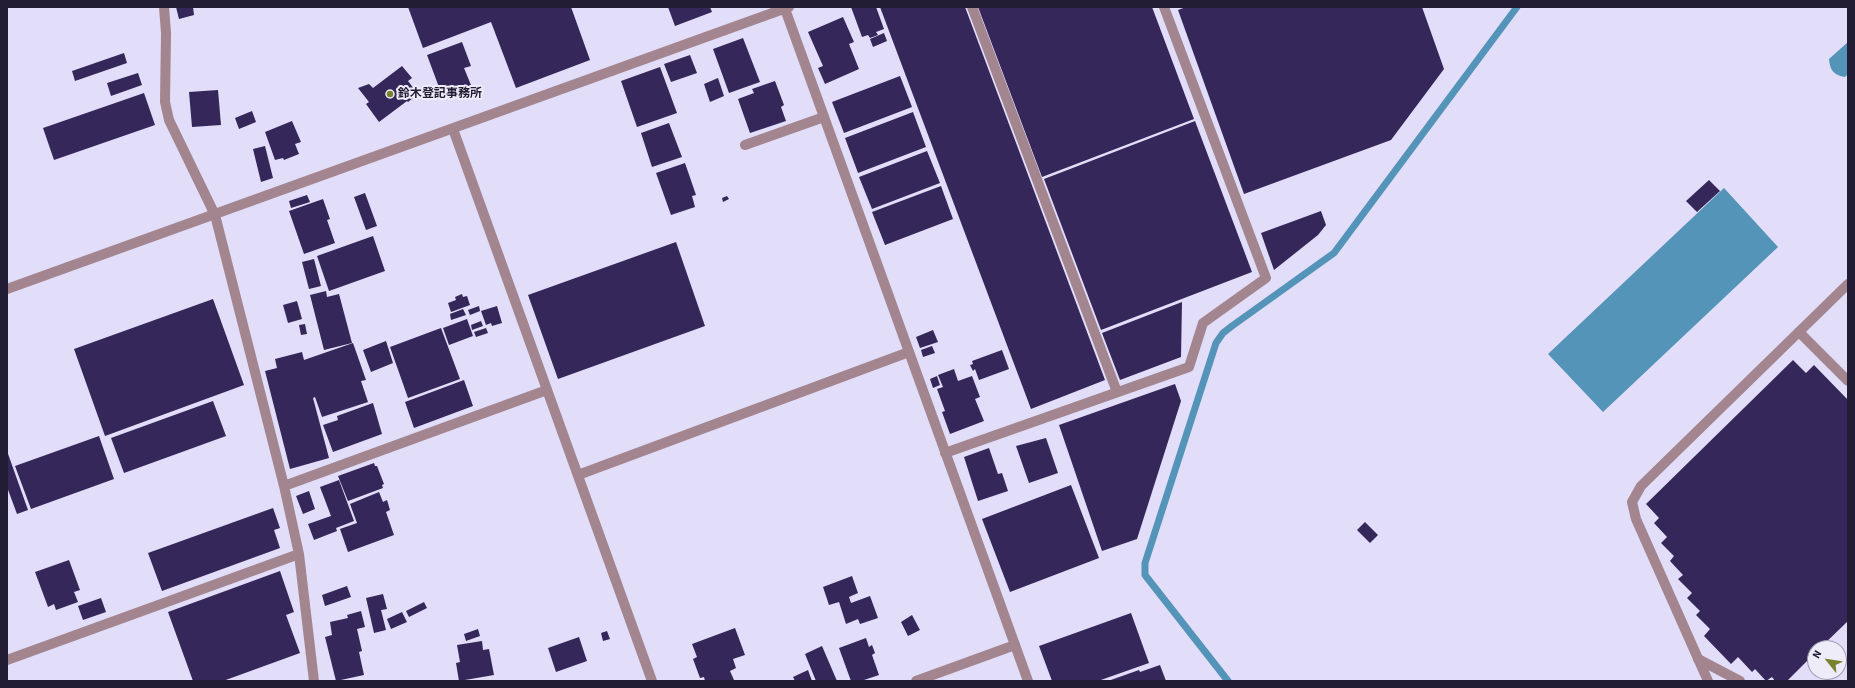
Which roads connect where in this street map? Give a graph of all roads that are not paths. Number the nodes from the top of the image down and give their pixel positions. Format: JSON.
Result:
{"nodes":[{"id":1,"x":164,"y":7,"type":"edge"},
{"id":2,"x":972,"y":7,"type":"edge"},
{"id":3,"x":1164,"y":7,"type":"edge"},
{"id":4,"x":787,"y":8,"type":"edge"},
{"id":5,"x":824,"y":117,"type":"junction"},
{"id":6,"x":453,"y":128,"type":"junction"},
{"id":7,"x":745,"y":145,"type":"dead end"},
{"id":8,"x":215,"y":215,"type":"junction"},
{"id":9,"x":1848,"y":284,"type":"edge"},
{"id":10,"x":7,"y":289,"type":"edge"},
{"id":11,"x":1799,"y":332,"type":"junction"},
{"id":12,"x":909,"y":352,"type":"junction"},
{"id":13,"x":1848,"y":381,"type":"edge"},
{"id":14,"x":547,"y":390,"type":"junction"},
{"id":15,"x":1117,"y":392,"type":"junction"},
{"id":16,"x":945,"y":453,"type":"junction"},
{"id":17,"x":578,"y":475,"type":"junction"},
{"id":18,"x":284,"y":486,"type":"junction"},
{"id":19,"x":299,"y":554,"type":"junction"},
{"id":20,"x":1015,"y":646,"type":"junction"},
{"id":21,"x":1698,"y":659,"type":"junction"},
{"id":22,"x":7,"y":660,"type":"edge"},
{"id":23,"x":314,"y":681,"type":"edge"},
{"id":24,"x":652,"y":681,"type":"edge"},
{"id":25,"x":916,"y":681,"type":"edge"},
{"id":26,"x":1028,"y":681,"type":"edge"},
{"id":27,"x":1708,"y":681,"type":"edge"},
{"id":28,"x":1740,"y":681,"type":"edge"}],
"edges":[{"from":1,"to":8,"type":"street"},
{"from":2,"to":15,"type":"street"},
{"from":3,"to":15,"type":"street"},
{"from":4,"to":5,"type":"street"},
{"from":4,"to":6,"type":"street"},
{"from":5,"to":7,"type":"street"},
{"from":5,"to":12,"type":"street"},
{"from":6,"to":8,"type":"street"},
{"from":6,"to":14,"type":"street"},
{"from":8,"to":10,"type":"street"},
{"from":8,"to":18,"type":"street"},
{"from":9,"to":11,"type":"street"},
{"from":11,"to":13,"type":"street"},
{"from":11,"to":21,"type":"street"},
{"from":12,"to":16,"type":"street"},
{"from":12,"to":17,"type":"street"},
{"from":14,"to":17,"type":"street"},
{"from":14,"to":18,"type":"street"},
{"from":15,"to":16,"type":"street"},
{"from":16,"to":20,"type":"street"},
{"from":17,"to":24,"type":"street"},
{"from":18,"to":19,"type":"street"},
{"from":19,"to":22,"type":"street"},
{"from":19,"to":23,"type":"street"},
{"from":20,"to":25,"type":"street"},
{"from":20,"to":26,"type":"street"},
{"from":21,"to":27,"type":"street"},
{"from":21,"to":28,"type":"street"}]}
